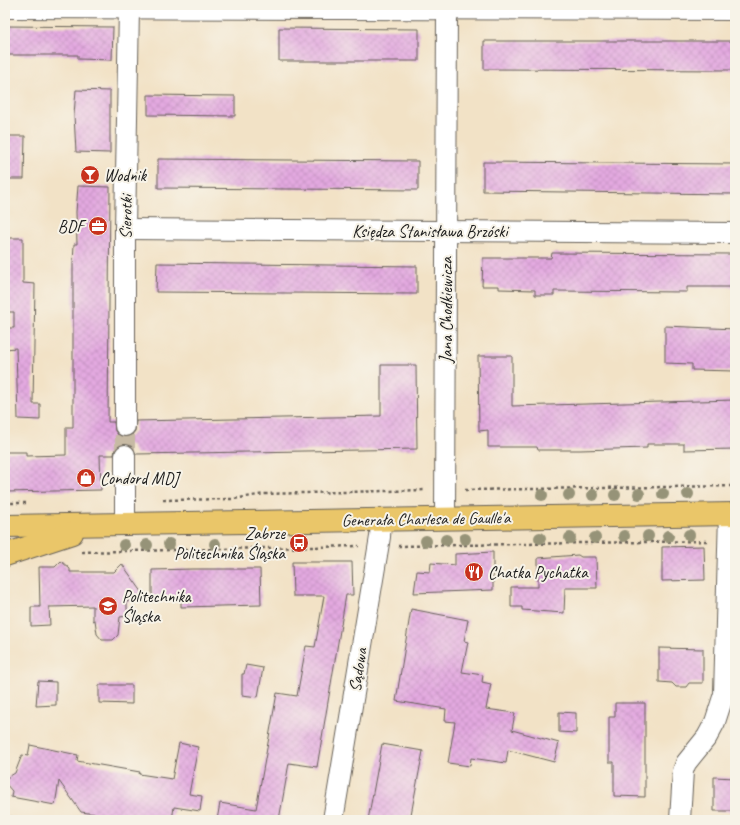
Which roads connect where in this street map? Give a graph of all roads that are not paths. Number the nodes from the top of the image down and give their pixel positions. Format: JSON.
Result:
{"nodes":[{"id":1,"x":447,"y":7,"type":"edge"},
{"id":2,"x":602,"y":7,"type":"edge"},
{"id":3,"x":5,"y":8,"type":"edge"},
{"id":4,"x":129,"y":8,"type":"junction"},
{"id":5,"x":735,"y":10,"type":"edge"},
{"id":6,"x":125,"y":228,"type":"junction"},
{"id":7,"x":447,"y":231,"type":"junction"},
{"id":8,"x":735,"y":233,"type":"edge"},
{"id":9,"x":125,"y":426,"type":"tunnel mouth"},
{"id":10,"x":125,"y":455,"type":"tunnel mouth"},
{"id":11,"x":732,"y":514,"type":"edge"},
{"id":12,"x":445,"y":519,"type":"junction"},
{"id":13,"x":381,"y":520,"type":"junction"},
{"id":14,"x":121,"y":525,"type":"junction"},
{"id":15,"x":5,"y":526,"type":"edge"},
{"id":16,"x":5,"y":554,"type":"edge"},
{"id":17,"x":333,"y":820,"type":"edge"},
{"id":18,"x":680,"y":820,"type":"edge"}],
"edges":[{"from":1,"to":2,"type":"street"},
{"from":1,"to":4,"type":"street"},
{"from":1,"to":7,"type":"street","name":"Jana Chodkiewicza"},
{"from":2,"to":5,"type":"street"},
{"from":3,"to":4,"type":"street"},
{"from":4,"to":6,"type":"street","name":"Sierotki"},
{"from":6,"to":7,"type":"street","name":"Księdza Stanisława Brzóski"},
{"from":6,"to":9,"type":"street","name":"Sierotki"},
{"from":7,"to":8,"type":"street","name":"Księdza Stanisława Brzóski"},
{"from":7,"to":12,"type":"street","name":"Jana Chodkiewicza"},
{"from":10,"to":14,"type":"street"},
{"from":11,"to":12,"type":"main road","name":"Generała Charlesa de Gaulle'a"},
{"from":11,"to":18,"type":"street"},
{"from":12,"to":13,"type":"main road","name":"Generała Charlesa de Gaulle'a"},
{"from":13,"to":14,"type":"main road","name":"Generała Charlesa de Gaulle'a"},
{"from":13,"to":17,"type":"street","name":"Sądowa"},
{"from":14,"to":15,"type":"main road","name":"Generała Charlesa de Gaulle'a"},
{"from":14,"to":16,"type":"main road","name":"Generała Charlesa de Gaulle'a"}]}
